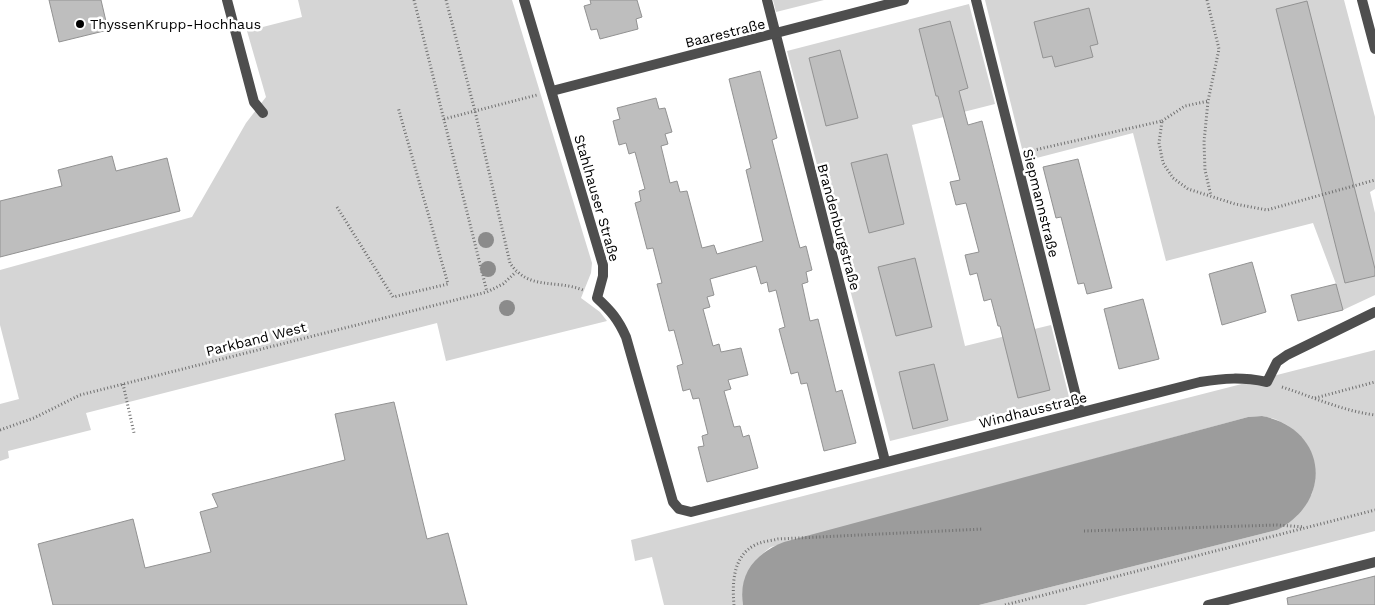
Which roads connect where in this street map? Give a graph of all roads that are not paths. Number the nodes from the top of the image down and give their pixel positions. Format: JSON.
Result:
{"nodes":[{"id":1,"x":227,"y":0,"type":"edge"},
{"id":2,"x":524,"y":0,"type":"edge"},
{"id":3,"x":767,"y":0,"type":"edge"},
{"id":4,"x":904,"y":0,"type":"edge"},
{"id":5,"x":976,"y":0,"type":"edge"},
{"id":6,"x":1362,"y":0,"type":"edge"},
{"id":7,"x":776,"y":34,"type":"junction"},
{"id":8,"x":1375,"y":49,"type":"edge"},
{"id":9,"x":552,"y":91,"type":"junction"},
{"id":10,"x":263,"y":113,"type":"dead end"},
{"id":11,"x":1375,"y":312,"type":"edge"},
{"id":12,"x":1080,"y":412,"type":"junction"},
{"id":13,"x":885,"y":461,"type":"junction"},
{"id":14,"x":679,"y":509,"type":"joint"},
{"id":15,"x":1375,"y":562,"type":"edge"},
{"id":16,"x":1208,"y":605,"type":"edge"}],
"edges":[{"from":1,"to":10,"type":"street"},
{"from":2,"to":9,"type":"street","name":"Stahlhauser Straße"},
{"from":3,"to":7,"type":"street","name":"Brandenburgstraße"},
{"from":4,"to":7,"type":"street","name":"Baarestraße"},
{"from":5,"to":12,"type":"street","name":"Siepmannstraße"},
{"from":6,"to":8,"type":"street"},
{"from":7,"to":9,"type":"street","name":"Baarestraße"},
{"from":7,"to":13,"type":"street","name":"Brandenburgstraße"},
{"from":9,"to":14,"type":"street","name":"Stahlhauser Straße"},
{"from":11,"to":12,"type":"street","name":"Windhausstraße"},
{"from":12,"to":13,"type":"street","name":"Windhausstraße"},
{"from":13,"to":14,"type":"street","name":"Windhausstraße"},
{"from":15,"to":16,"type":"street"}]}
